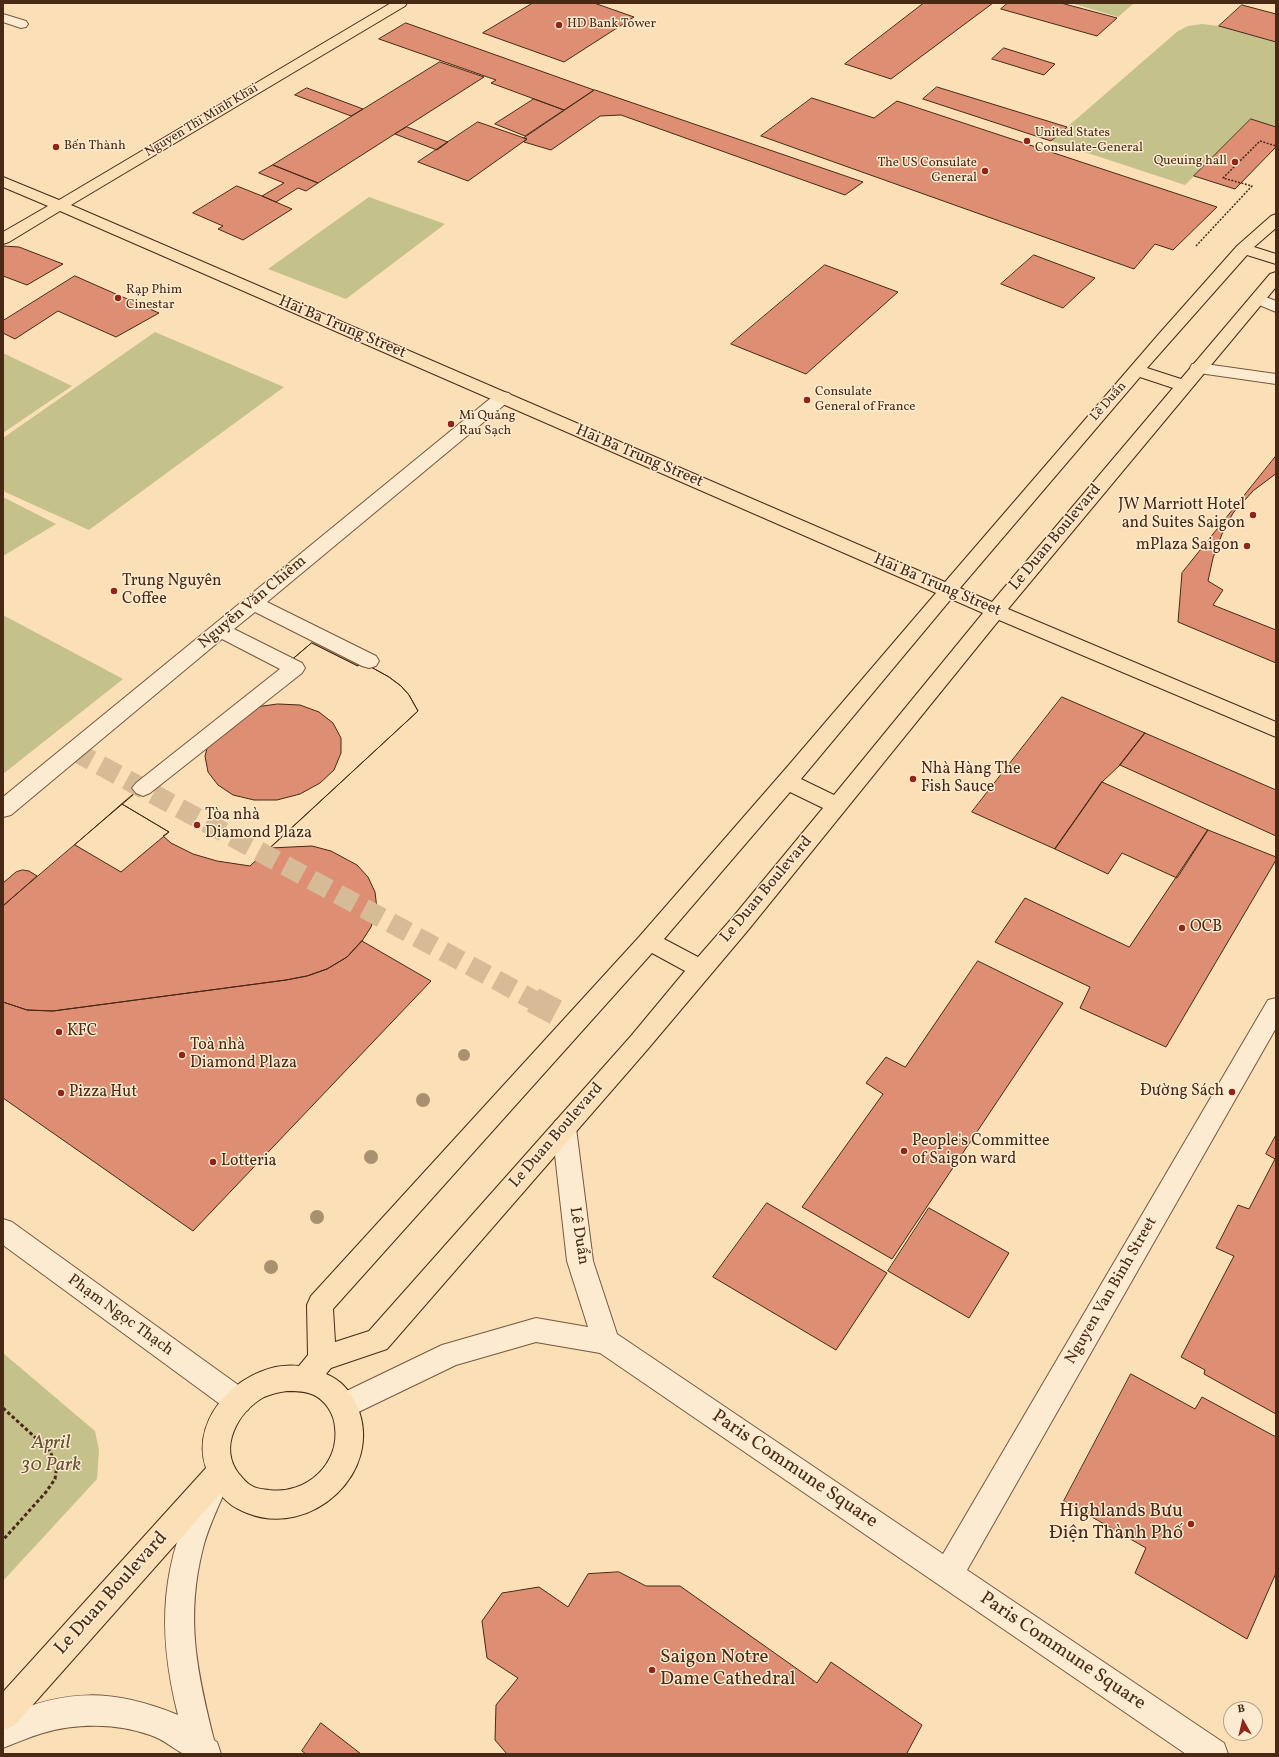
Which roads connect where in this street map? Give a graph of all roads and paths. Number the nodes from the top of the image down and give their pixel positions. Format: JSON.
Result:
{"nodes":[{"id":1,"x":400,"y":3,"type":"edge"},
{"id":2,"x":384,"y":8,"type":"edge"},
{"id":3,"x":3,"y":18,"type":"edge"},
{"id":4,"x":21,"y":24,"type":"dead end"},
{"id":5,"x":1276,"y":146,"type":"edge"},
{"id":6,"x":3,"y":182,"type":"edge"},
{"id":7,"x":61,"y":206,"type":"junction"},
{"id":8,"x":1276,"y":219,"type":"edge"},
{"id":9,"x":3,"y":239,"type":"edge"},
{"id":10,"x":1196,"y":246,"type":"dead end"},
{"id":11,"x":1243,"y":249,"type":"junction"},
{"id":12,"x":1276,"y":259,"type":"edge"},
{"id":13,"x":1276,"y":276,"type":"edge"},
{"id":14,"x":1258,"y":299,"type":"junction"},
{"id":15,"x":1276,"y":307,"type":"edge"},
{"id":16,"x":1198,"y":368,"type":"junction"},
{"id":17,"x":1137,"y":370,"type":"junction"},
{"id":18,"x":1276,"y":379,"type":"edge"},
{"id":19,"x":1183,"y":386,"type":"junction"},
{"id":20,"x":503,"y":397,"type":"junction"},
{"id":21,"x":947,"y":590,"type":"junction"},
{"id":22,"x":254,"y":602,"type":"junction"},
{"id":23,"x":995,"y":611,"type":"junction"},
{"id":24,"x":221,"y":630,"type":"junction"},
{"id":25,"x":369,"y":661,"type":"dead end"},
{"id":26,"x":1276,"y":730,"type":"edge"},
{"id":27,"x":787,"y":781,"type":"junction"},
{"id":28,"x":143,"y":788,"type":"dead end"},
{"id":29,"x":836,"y":805,"type":"junction"},
{"id":30,"x":3,"y":809,"type":"edge"},
{"id":31,"x":649,"y":941,"type":"junction"},
{"id":32,"x":701,"y":969,"type":"junction"},
{"id":33,"x":1276,"y":1007,"type":"edge"},
{"id":34,"x":564,"y":1128,"type":"junction"},
{"id":35,"x":3,"y":1230,"type":"edge"},
{"id":36,"x":606,"y":1342,"type":"junction"},
{"id":37,"x":322,"y":1359,"type":"junction"},
{"id":38,"x":305,"y":1379,"type":"junction"},
{"id":39,"x":238,"y":1401,"type":"junction"},
{"id":40,"x":344,"y":1406,"type":"junction"},
{"id":41,"x":3,"y":1408,"type":"edge"},
{"id":42,"x":221,"y":1472,"type":"junction"},
{"id":43,"x":3,"y":1540,"type":"edge"},
{"id":44,"x":948,"y":1574,"type":"junction"},
{"id":45,"x":3,"y":1716,"type":"edge"},
{"id":46,"x":3,"y":1733,"type":"edge"},
{"id":47,"x":204,"y":1752,"type":"edge"},
{"id":48,"x":1213,"y":1754,"type":"edge"}],
"edges":[{"from":1,"to":2,"type":"main road","name":"Nguyen Thi Minh Khai"},
{"from":2,"to":7,"type":"main road","name":"Nguyen Thi Minh Khai"},
{"from":3,"to":4,"type":"street"},
{"from":5,"to":10,"type":"path"},
{"from":6,"to":7,"type":"main road","name":"Hai Ba Trung Street"},
{"from":7,"to":9,"type":"main road","name":"Nguyen Thi Minh Khai"},
{"from":7,"to":20,"type":"main road","name":"Hai Ba Trung Street"},
{"from":8,"to":11,"type":"main road","name":"Lê Duẩn"},
{"from":11,"to":12,"type":"main road"},
{"from":11,"to":17,"type":"main road","name":"Lê Duẩn"},
{"from":13,"to":14,"type":"main road","name":"Le Duan Boulevard"},
{"from":14,"to":15,"type":"street"},
{"from":14,"to":16,"type":"main road","name":"Le Duan Boulevard"},
{"from":16,"to":18,"type":"street"},
{"from":16,"to":19,"type":"main road","name":"Le Duan Boulevard"},
{"from":17,"to":19,"type":"main road"},
{"from":17,"to":21,"type":"main road","name":"Lê Duẩn"},
{"from":19,"to":23,"type":"main road","name":"Le Duan Boulevard"},
{"from":20,"to":21,"type":"main road","name":"Hai Ba Trung Street"},
{"from":20,"to":22,"type":"street","name":"Nguyễn Văn Chiêm"},
{"from":21,"to":23,"type":"main road","name":"Hai Ba Trung Street"},
{"from":21,"to":27,"type":"main road"},
{"from":22,"to":24,"type":"street","name":"Nguyễn Văn Chiêm"},
{"from":22,"to":25,"type":"street"},
{"from":23,"to":26,"type":"main road","name":"Hai Ba Trung Street"},
{"from":23,"to":29,"type":"main road","name":"Le Duan Boulevard"},
{"from":24,"to":28,"type":"street"},
{"from":24,"to":30,"type":"street","name":"Nguyễn Văn Chiêm"},
{"from":27,"to":29,"type":"main road"},
{"from":27,"to":31,"type":"main road"},
{"from":29,"to":32,"type":"main road","name":"Le Duan Boulevard"},
{"from":31,"to":32,"type":"main road"},
{"from":31,"to":37,"type":"main road"},
{"from":32,"to":34,"type":"main road","name":"Le Duan Boulevard"},
{"from":33,"to":44,"type":"street","name":"Nguyen Van Binh Street"},
{"from":34,"to":36,"type":"street","name":"Lê Duẩn"},
{"from":34,"to":37,"type":"main road","name":"Le Duan Boulevard"},
{"from":35,"to":39,"type":"street","name":"Phạm Ngọc Thạch"},
{"from":36,"to":40,"type":"street","name":"Paris Commune Square"},
{"from":36,"to":44,"type":"street","name":"Paris Commune Square"},
{"from":37,"to":38,"type":"main road"},
{"from":38,"to":39,"type":"main road"},
{"from":38,"to":40,"type":"main road"},
{"from":39,"to":42,"type":"main road"},
{"from":40,"to":42,"type":"main road"},
{"from":41,"to":43,"type":"path"},
{"from":42,"to":45,"type":"main road","name":"Le Duan Boulevard"},
{"from":42,"to":47,"type":"street"},
{"from":44,"to":48,"type":"street","name":"Paris Commune Square"},
{"from":46,"to":47,"type":"street"}]}
